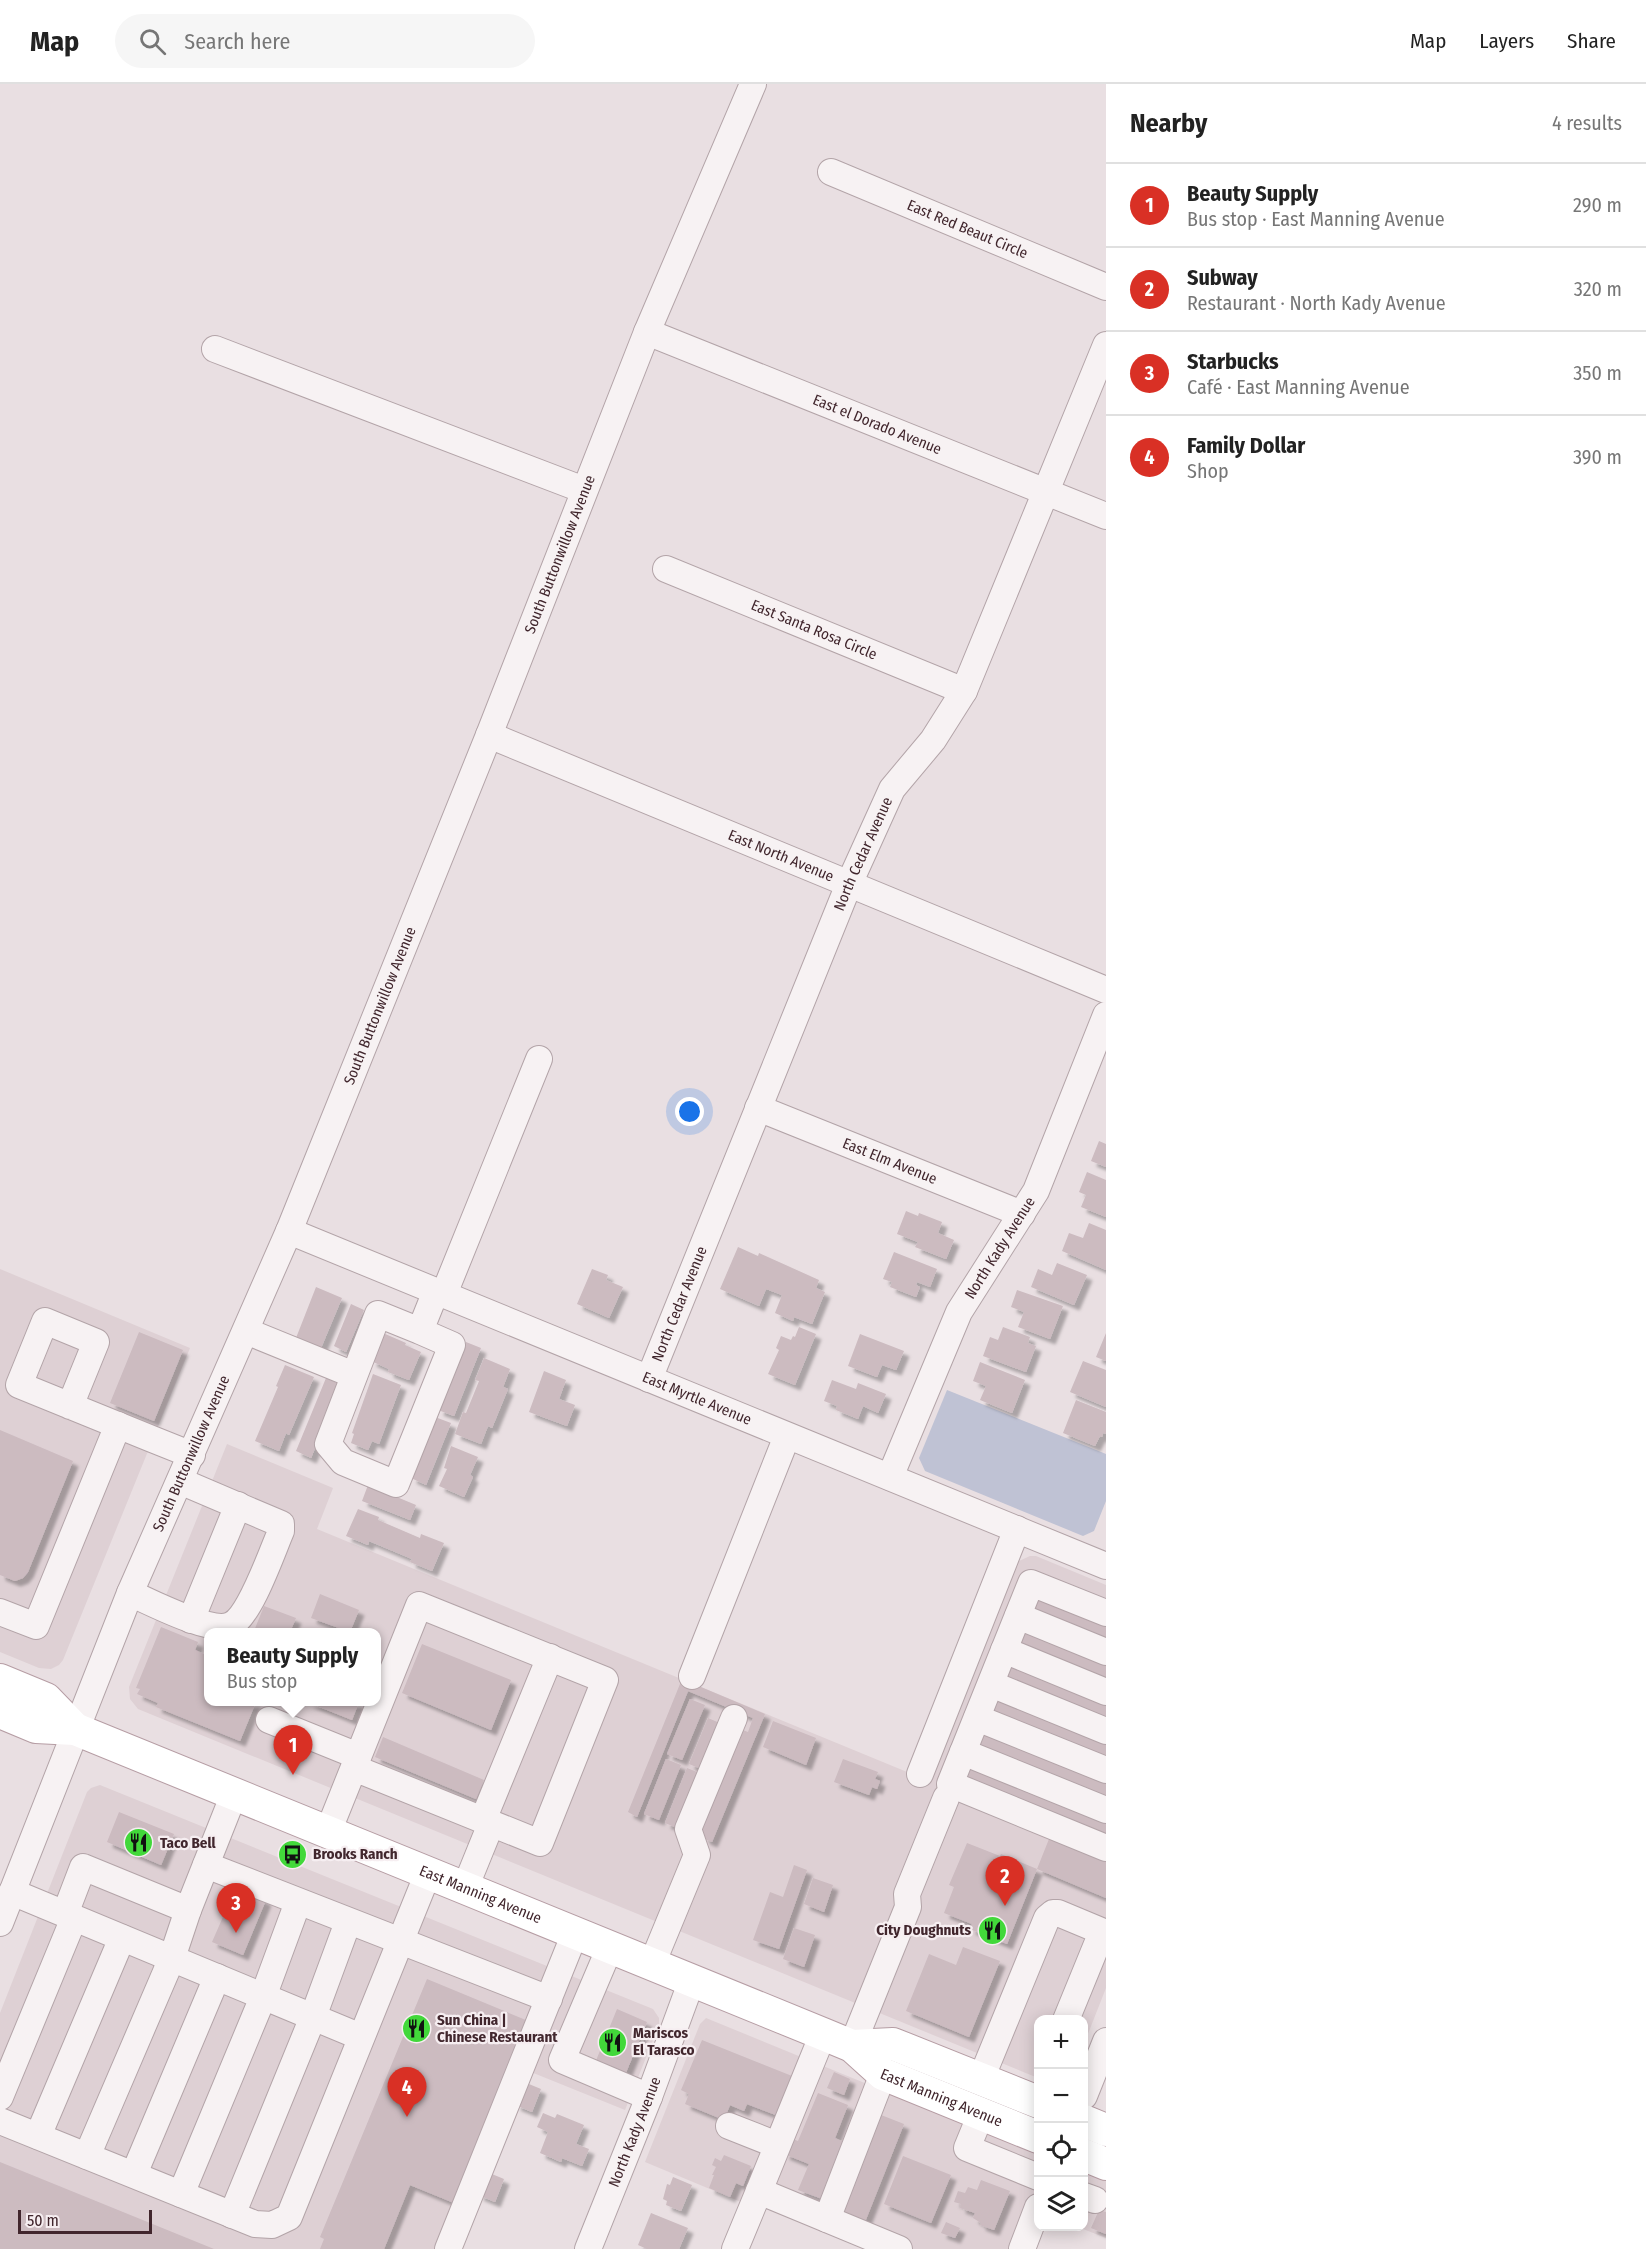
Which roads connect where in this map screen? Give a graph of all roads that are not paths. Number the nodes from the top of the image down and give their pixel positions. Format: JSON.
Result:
{"nodes":[{"id":1,"x":753,"y":84,"type":"edge"},
{"id":2,"x":831,"y":172,"type":"dead end"},
{"id":3,"x":1106,"y":287,"type":"edge"},
{"id":4,"x":647,"y":332,"type":"junction"},
{"id":5,"x":1106,"y":345,"type":"edge"},
{"id":6,"x":215,"y":349,"type":"dead end"},
{"id":7,"x":584,"y":490,"type":"junction"},
{"id":8,"x":1047,"y":491,"type":"junction"},
{"id":9,"x":1106,"y":516,"type":"edge"},
{"id":10,"x":666,"y":569,"type":"dead end"},
{"id":11,"x":964,"y":691,"type":"junction"},
{"id":12,"x":489,"y":735,"type":"junction"},
{"id":13,"x":849,"y":884,"type":"junction"},
{"id":14,"x":1106,"y":990,"type":"edge"},
{"id":15,"x":1106,"y":1015,"type":"edge"},
{"id":16,"x":539,"y":1059,"type":"dead end"},
{"id":17,"x":758,"y":1108,"type":"junction"},
{"id":18,"x":1022,"y":1214,"type":"junction"},
{"id":19,"x":289,"y":1232,"type":"junction"},
{"id":20,"x":440,"y":1293,"type":"junction"},
{"id":21,"x":246,"y":1331,"type":"junction"},
{"id":22,"x":420,"y":1331,"type":"junction"},
{"id":23,"x":354,"y":1374,"type":"junction"},
{"id":24,"x":649,"y":1379,"type":"junction"},
{"id":25,"x":70,"y":1406,"type":"dead end"},
{"id":26,"x":118,"y":1425,"type":"junction"},
{"id":27,"x":788,"y":1436,"type":"junction"},
{"id":28,"x":192,"y":1455,"type":"junction"},
{"id":29,"x":890,"y":1477,"type":"junction"},
{"id":30,"x":180,"y":1481,"type":"junction"},
{"id":31,"x":238,"y":1505,"type":"junction"},
{"id":32,"x":1017,"y":1529,"type":"junction"},
{"id":33,"x":1104,"y":1560,"type":"edge"},
{"id":34,"x":130,"y":1593,"type":"junction"},
{"id":35,"x":0,"y":1612,"type":"edge"},
{"id":36,"x":1106,"y":1613,"type":"edge"},
{"id":37,"x":1018,"y":1616,"type":"junction"},
{"id":38,"x":191,"y":1620,"type":"junction"},
{"id":39,"x":1004,"y":1650,"type":"junction"},
{"id":40,"x":1106,"y":1652,"type":"edge"},
{"id":41,"x":550,"y":1657,"type":"junction"},
{"id":42,"x":692,"y":1676,"type":"dead end"},
{"id":43,"x":0,"y":1680,"type":"edge"},
{"id":44,"x":991,"y":1684,"type":"junction"},
{"id":45,"x":1106,"y":1692,"type":"edge"},
{"id":46,"x":381,"y":1700,"type":"edge"},
{"id":47,"x":378,"y":1706,"type":"edge"},
{"id":48,"x":0,"y":1712,"type":"edge"},
{"id":49,"x":734,"y":1718,"type":"dead end"},
{"id":50,"x":977,"y":1718,"type":"junction"},
{"id":51,"x":269,"y":1720,"type":"dead end"},
{"id":52,"x":75,"y":1729,"type":"junction"},
{"id":53,"x":1106,"y":1731,"type":"edge"},
{"id":54,"x":963,"y":1752,"type":"junction"},
{"id":55,"x":356,"y":1762,"type":"junction"},
{"id":56,"x":1106,"y":1770,"type":"edge"},
{"id":57,"x":920,"y":1774,"type":"dead end"},
{"id":58,"x":234,"y":1794,"type":"junction"},
{"id":59,"x":946,"y":1798,"type":"dead end"},
{"id":60,"x":1106,"y":1810,"type":"edge"},
{"id":61,"x":487,"y":1822,"type":"junction"},
{"id":62,"x":328,"y":1832,"type":"junction"},
{"id":63,"x":1106,"y":1848,"type":"edge"},
{"id":64,"x":206,"y":1865,"type":"junction"},
{"id":65,"x":428,"y":1873,"type":"junction"},
{"id":66,"x":9,"y":1885,"type":"edge"},
{"id":67,"x":465,"y":1888,"type":"junction"},
{"id":68,"x":298,"y":1902,"type":"junction"},
{"id":69,"x":188,"y":1910,"type":"junction"},
{"id":70,"x":70,"y":1916,"type":"junction"},
{"id":71,"x":348,"y":1922,"type":"junction"},
{"id":72,"x":0,"y":1923,"type":"edge"},
{"id":73,"x":575,"y":1933,"type":"junction"},
{"id":74,"x":1104,"y":1933,"type":"edge"},
{"id":75,"x":122,"y":1938,"type":"junction"},
{"id":76,"x":400,"y":1940,"type":"junction"},
{"id":77,"x":610,"y":1947,"type":"junction"},
{"id":78,"x":172,"y":1958,"type":"junction"},
{"id":79,"x":652,"y":1964,"type":"junction"},
{"id":80,"x":217,"y":1977,"type":"junction"},
{"id":81,"x":692,"y":1980,"type":"junction"},
{"id":82,"x":263,"y":1997,"type":"junction"},
{"id":83,"x":549,"y":1999,"type":"junction"},
{"id":84,"x":1068,"y":2015,"type":"edge"},
{"id":85,"x":313,"y":2017,"type":"junction"},
{"id":86,"x":823,"y":2034,"type":"junction"},
{"id":87,"x":361,"y":2037,"type":"junction"},
{"id":88,"x":1106,"y":2041,"type":"edge"},
{"id":89,"x":852,"y":2046,"type":"junction"},
{"id":90,"x":883,"y":2074,"type":"junction"},
{"id":91,"x":981,"y":2079,"type":"junction"},
{"id":92,"x":1088,"y":2084,"type":"edge"},
{"id":93,"x":0,"y":2097,"type":"edge"},
{"id":94,"x":649,"y":2097,"type":"junction"},
{"id":95,"x":1034,"y":2100,"type":"edge"},
{"id":96,"x":981,"y":2114,"type":"junction"},
{"id":97,"x":0,"y":2121,"type":"edge"},
{"id":98,"x":1088,"y":2123,"type":"edge"},
{"id":99,"x":729,"y":2126,"type":"dead end"},
{"id":100,"x":1106,"y":2130,"type":"edge"},
{"id":101,"x":1034,"y":2135,"type":"edge"},
{"id":102,"x":38,"y":2136,"type":"junction"},
{"id":103,"x":777,"y":2145,"type":"junction"},
{"id":104,"x":87,"y":2156,"type":"junction"},
{"id":105,"x":1088,"y":2157,"type":"edge"},
{"id":106,"x":1106,"y":2164,"type":"edge"},
{"id":107,"x":134,"y":2174,"type":"junction"},
{"id":108,"x":1034,"y":2175,"type":"edge"},
{"id":109,"x":759,"y":2191,"type":"junction"},
{"id":110,"x":181,"y":2194,"type":"junction"},
{"id":111,"x":232,"y":2215,"type":"junction"},
{"id":112,"x":1034,"y":2218,"type":"edge"},
{"id":113,"x":827,"y":2219,"type":"junction"},
{"id":114,"x":448,"y":2249,"type":"edge"},
{"id":115,"x":588,"y":2249,"type":"edge"},
{"id":116,"x":735,"y":2249,"type":"edge"},
{"id":117,"x":899,"y":2249,"type":"edge"},
{"id":118,"x":1022,"y":2249,"type":"edge"}],
"edges":[{"from":1,"to":4,"type":"street","name":"South Buttonwillow Avenue"},
{"from":2,"to":3,"type":"street","name":"East Red Beaut Circle"},
{"from":4,"to":7,"type":"street","name":"South Buttonwillow Avenue"},
{"from":4,"to":8,"type":"street","name":"East el Dorado Avenue"},
{"from":5,"to":8,"type":"street","name":"North Cedar Avenue"},
{"from":6,"to":7,"type":"street"},
{"from":7,"to":12,"type":"street","name":"South Buttonwillow Avenue"},
{"from":8,"to":9,"type":"street","name":"East el Dorado Avenue"},
{"from":8,"to":11,"type":"street","name":"North Cedar Avenue"},
{"from":10,"to":11,"type":"street","name":"East Santa Rosa Circle"},
{"from":11,"to":13,"type":"street","name":"North Cedar Avenue"},
{"from":12,"to":13,"type":"street","name":"East North Avenue"},
{"from":12,"to":19,"type":"street","name":"South Buttonwillow Avenue"},
{"from":13,"to":14,"type":"street","name":"East North Avenue"},
{"from":13,"to":17,"type":"street","name":"North Cedar Avenue"},
{"from":15,"to":18,"type":"street","name":"North Kady Avenue"},
{"from":16,"to":20,"type":"street"},
{"from":17,"to":18,"type":"street","name":"East Elm Avenue"},
{"from":17,"to":24,"type":"street","name":"North Cedar Avenue"},
{"from":18,"to":29,"type":"street","name":"North Kady Avenue"},
{"from":19,"to":20,"type":"street","name":"East Myrtle Avenue"},
{"from":19,"to":21,"type":"street","name":"South Buttonwillow Avenue"},
{"from":20,"to":22,"type":"street"},
{"from":20,"to":24,"type":"street","name":"East Myrtle Avenue"},
{"from":21,"to":23,"type":"street"},
{"from":21,"to":28,"type":"street","name":"South Buttonwillow Avenue"},
{"from":22,"to":23,"type":"street"},
{"from":22,"to":23,"type":"street"},
{"from":24,"to":27,"type":"street","name":"East Myrtle Avenue"},
{"from":25,"to":26,"type":"street"},
{"from":26,"to":28,"type":"street"},
{"from":26,"to":35,"type":"street"},
{"from":27,"to":29,"type":"street","name":"East Myrtle Avenue"},
{"from":27,"to":42,"type":"street"},
{"from":28,"to":30,"type":"street","name":"South Buttonwillow Avenue"},
{"from":29,"to":32,"type":"street","name":"East Myrtle Avenue"},
{"from":30,"to":31,"type":"street"},
{"from":30,"to":34,"type":"street","name":"South Buttonwillow Avenue"},
{"from":31,"to":38,"type":"street"},
{"from":31,"to":38,"type":"street"},
{"from":32,"to":33,"type":"street","name":"East Myrtle Avenue"},
{"from":32,"to":57,"type":"street"},
{"from":34,"to":38,"type":"street"},
{"from":34,"to":52,"type":"street","name":"South Buttonwillow Avenue"},
{"from":36,"to":37,"type":"street"},
{"from":37,"to":39,"type":"street"},
{"from":37,"to":40,"type":"street"},
{"from":39,"to":44,"type":"street"},
{"from":39,"to":45,"type":"street"},
{"from":41,"to":46,"type":"street"},
{"from":41,"to":61,"type":"street"},
{"from":41,"to":61,"type":"street"},
{"from":43,"to":52,"type":"main road","name":"East Manning Avenue"},
{"from":44,"to":50,"type":"street"},
{"from":44,"to":53,"type":"street"},
{"from":47,"to":55,"type":"street"},
{"from":48,"to":52,"type":"main road","name":"East Manning Avenue"},
{"from":49,"to":79,"type":"street"},
{"from":50,"to":54,"type":"street"},
{"from":50,"to":56,"type":"street"},
{"from":51,"to":55,"type":"street"},
{"from":52,"to":58,"type":"main road","name":"East Manning Avenue"},
{"from":52,"to":66,"type":"street","name":"South Buttonwillow Avenue"},
{"from":54,"to":60,"type":"street"},
{"from":54,"to":63,"type":"street"},
{"from":55,"to":61,"type":"street"},
{"from":55,"to":62,"type":"street"},
{"from":58,"to":62,"type":"main road","name":"East Manning Avenue"},
{"from":58,"to":64,"type":"street"},
{"from":59,"to":89,"type":"street"},
{"from":61,"to":67,"type":"street"},
{"from":62,"to":65,"type":"main road","name":"East Manning Avenue"},
{"from":64,"to":68,"type":"street"},
{"from":64,"to":69,"type":"street"},
{"from":65,"to":67,"type":"main road","name":"East Manning Avenue"},
{"from":65,"to":76,"type":"street"},
{"from":66,"to":70,"type":"street"},
{"from":66,"to":72,"type":"street","name":"South Buttonwillow Avenue"},
{"from":67,"to":73,"type":"main road","name":"East Manning Avenue"},
{"from":68,"to":71,"type":"street"},
{"from":68,"to":82,"type":"street"},
{"from":69,"to":70,"type":"street"},
{"from":69,"to":78,"type":"street"},
{"from":70,"to":75,"type":"street"},
{"from":70,"to":93,"type":"street"},
{"from":71,"to":76,"type":"street"},
{"from":71,"to":85,"type":"street"},
{"from":73,"to":77,"type":"main road","name":"East Manning Avenue"},
{"from":73,"to":83,"type":"street"},
{"from":74,"to":84,"type":"street"},
{"from":74,"to":91,"type":"street"},
{"from":75,"to":78,"type":"street"},
{"from":75,"to":102,"type":"street"},
{"from":76,"to":83,"type":"street"},
{"from":76,"to":87,"type":"street"},
{"from":77,"to":79,"type":"main road","name":"East Manning Avenue"},
{"from":77,"to":94,"type":"street"},
{"from":78,"to":80,"type":"street"},
{"from":78,"to":104,"type":"street"},
{"from":79,"to":81,"type":"main road","name":"East Manning Avenue"},
{"from":80,"to":82,"type":"street"},
{"from":80,"to":107,"type":"street"},
{"from":81,"to":86,"type":"main road","name":"East Manning Avenue"},
{"from":81,"to":94,"type":"street","name":"North Kady Avenue"},
{"from":82,"to":85,"type":"street"},
{"from":82,"to":110,"type":"street"},
{"from":83,"to":114,"type":"street"},
{"from":85,"to":87,"type":"street"},
{"from":85,"to":111,"type":"street"},
{"from":86,"to":89,"type":"main road","name":"East Manning Avenue"},
{"from":86,"to":103,"type":"street"},
{"from":87,"to":111,"type":"street"},
{"from":88,"to":92,"type":"street"},
{"from":89,"to":90,"type":"main road","name":"East Manning Avenue"},
{"from":89,"to":91,"type":"main road","name":"East Manning Avenue"},
{"from":90,"to":96,"type":"main road","name":"East Manning Avenue"},
{"from":90,"to":113,"type":"street"},
{"from":91,"to":95,"type":"main road","name":"East Manning Avenue"},
{"from":94,"to":115,"type":"street","name":"North Kady Avenue"},
{"from":96,"to":101,"type":"main road","name":"East Manning Avenue"},
{"from":96,"to":108,"type":"street"},
{"from":97,"to":102,"type":"street"},
{"from":98,"to":100,"type":"main road"},
{"from":99,"to":103,"type":"street"},
{"from":102,"to":104,"type":"street"},
{"from":103,"to":109,"type":"street"},
{"from":104,"to":107,"type":"street"},
{"from":105,"to":106,"type":"main road"},
{"from":107,"to":110,"type":"street"},
{"from":109,"to":113,"type":"street"},
{"from":109,"to":116,"type":"street"},
{"from":110,"to":111,"type":"street"},
{"from":112,"to":118,"type":"street"},
{"from":113,"to":117,"type":"street"}]}
